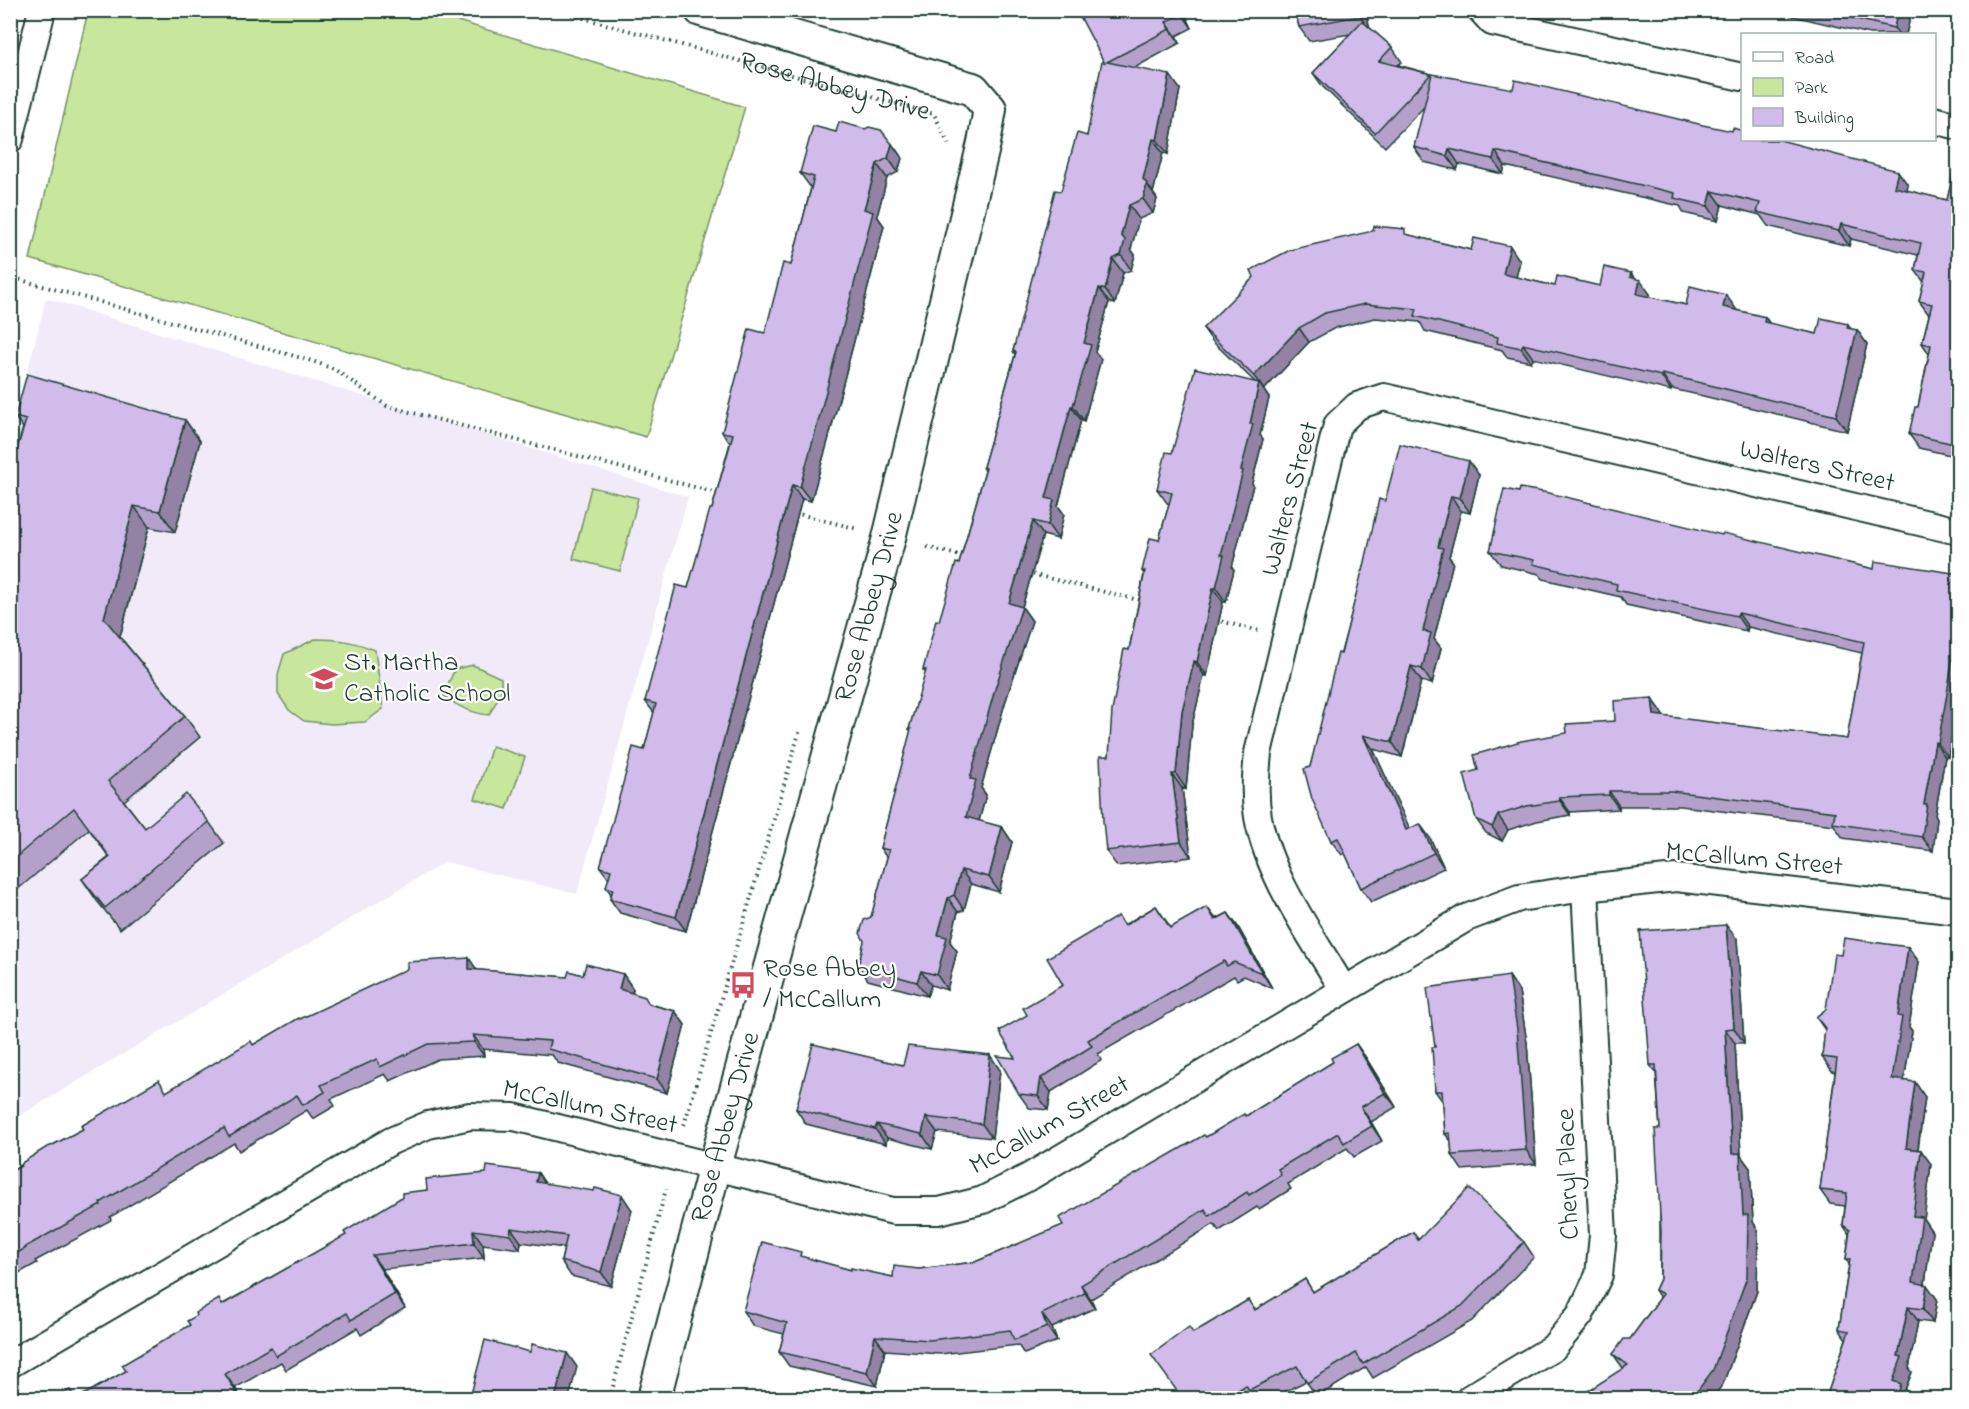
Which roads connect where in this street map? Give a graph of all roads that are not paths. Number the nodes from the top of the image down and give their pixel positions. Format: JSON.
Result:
{"nodes":[{"id":1,"x":42,"y":10,"type":"edge"},
{"id":2,"x":701,"y":10,"type":"edge"},
{"id":3,"x":1481,"y":10,"type":"edge"},
{"id":4,"x":1741,"y":77,"type":"edge"},
{"id":5,"x":1936,"y":120,"type":"edge"},
{"id":6,"x":1959,"y":126,"type":"edge"},
{"id":7,"x":10,"y":139,"type":"edge"},
{"id":8,"x":1959,"y":531,"type":"edge"},
{"id":9,"x":1585,"y":888,"type":"junction"},
{"id":10,"x":1959,"y":911,"type":"edge"},
{"id":11,"x":1343,"y":989,"type":"junction"},
{"id":12,"x":715,"y":1166,"type":"junction"},
{"id":13,"x":10,"y":1364,"type":"edge"},
{"id":14,"x":654,"y":1398,"type":"edge"},
{"id":15,"x":1470,"y":1398,"type":"edge"}],
"edges":[{"from":1,"to":7,"type":"street"},
{"from":2,"to":12,"type":"street","name":"Rose Abbey Drive"},
{"from":3,"to":4,"type":"street"},
{"from":5,"to":6,"type":"street"},
{"from":8,"to":11,"type":"street","name":"Walters Street"},
{"from":9,"to":10,"type":"street","name":"McCallum Street"},
{"from":9,"to":11,"type":"street","name":"McCallum Street"},
{"from":9,"to":15,"type":"street","name":"Cheryl Place"},
{"from":11,"to":12,"type":"street","name":"McCallum Street"},
{"from":12,"to":13,"type":"street","name":"McCallum Street"},
{"from":12,"to":14,"type":"street","name":"Rose Abbey Drive"}]}
